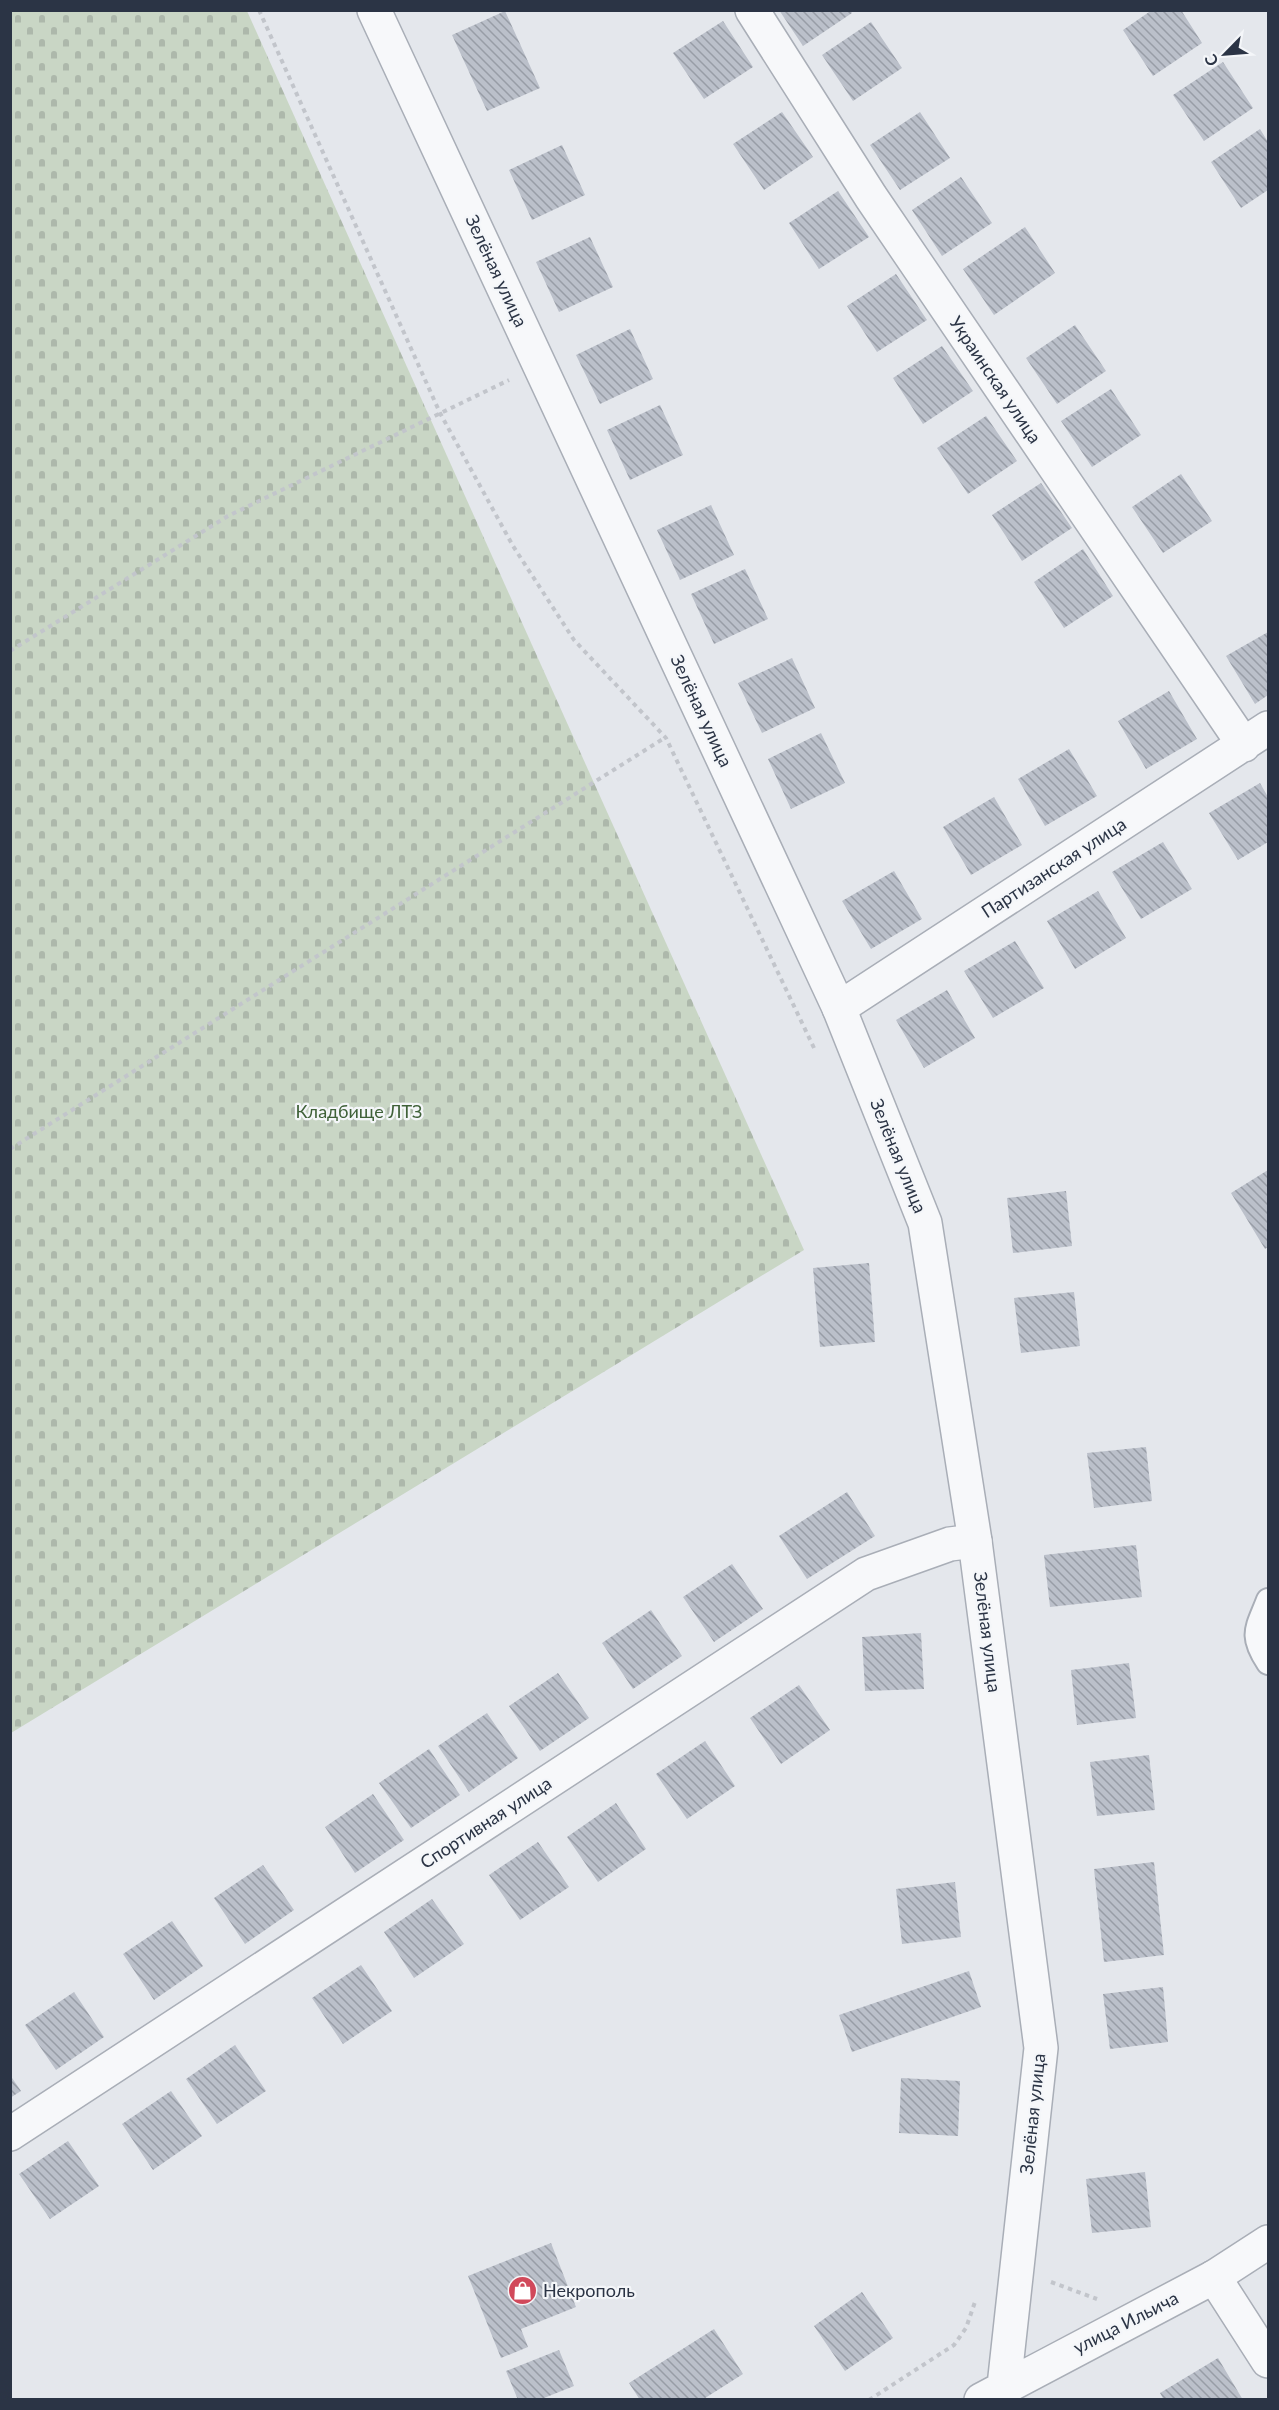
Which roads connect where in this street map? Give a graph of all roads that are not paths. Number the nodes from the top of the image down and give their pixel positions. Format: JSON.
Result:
{"nodes":[{"id":1,"x":374,"y":10,"type":"edge"},
{"id":2,"x":752,"y":10,"type":"edge"},
{"id":3,"x":1256,"y":736,"type":"edge"},
{"id":4,"x":838,"y":1008,"type":"junction"},
{"id":5,"x":975,"y":1541,"type":"junction"},
{"id":6,"x":1269,"y":1600,"type":"edge"},
{"id":7,"x":1269,"y":1663,"type":"edge"},
{"id":8,"x":10,"y":2134,"type":"edge"},
{"id":9,"x":1269,"y":2242,"type":"edge"},
{"id":10,"x":1214,"y":2277,"type":"junction"},
{"id":11,"x":1269,"y":2361,"type":"edge"},
{"id":12,"x":997,"y":2395,"type":"edge"}],
"edges":[{"from":1,"to":4,"type":"street","name":"Зелёная улица"},
{"from":2,"to":3,"type":"street","name":"Украинская улица"},
{"from":3,"to":4,"type":"street","name":"Партизанская улица"},
{"from":4,"to":5,"type":"street","name":"Зелёная улица"},
{"from":5,"to":8,"type":"street","name":"Спортивная улица"},
{"from":5,"to":12,"type":"street","name":"Зелёная улица"},
{"from":6,"to":7,"type":"lane"},
{"from":9,"to":10,"type":"street","name":"улица Ильича"},
{"from":10,"to":11,"type":"street"},
{"from":10,"to":12,"type":"street","name":"улица Ильича"}]}
